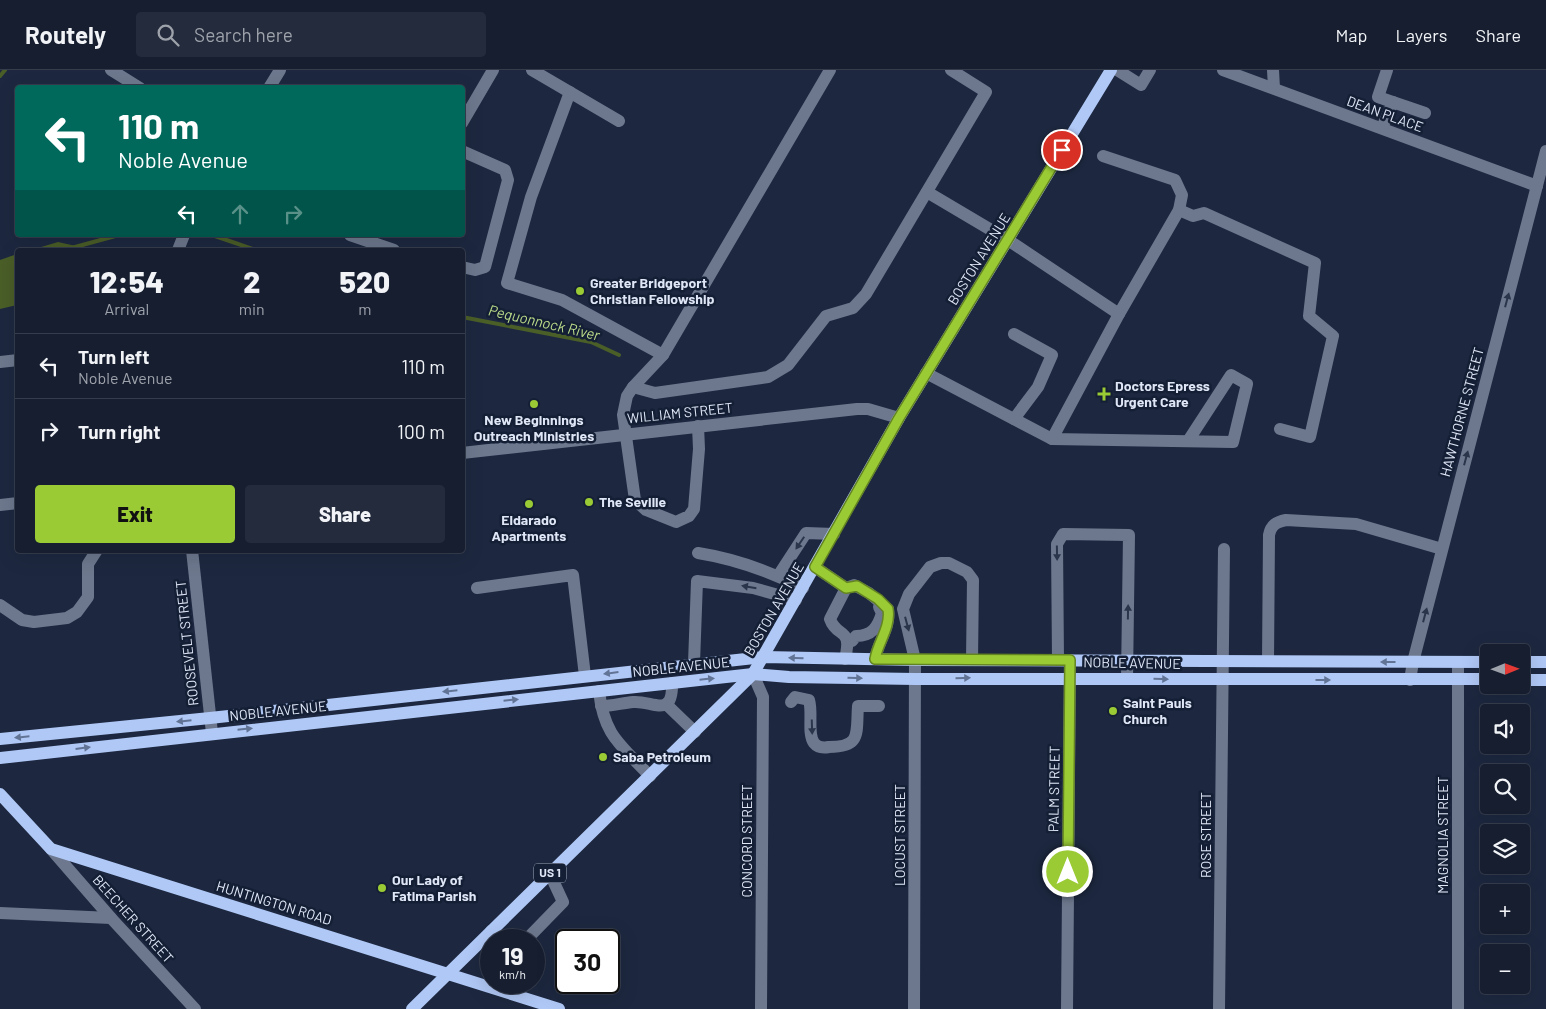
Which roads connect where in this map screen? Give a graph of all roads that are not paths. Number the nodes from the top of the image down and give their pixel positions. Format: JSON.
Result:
{"nodes":[{"id":1,"x":111,"y":70,"type":"edge"},
{"id":2,"x":280,"y":70,"type":"edge"},
{"id":3,"x":493,"y":70,"type":"edge"},
{"id":4,"x":532,"y":70,"type":"edge"},
{"id":5,"x":830,"y":70,"type":"edge"},
{"id":6,"x":951,"y":70,"type":"edge"},
{"id":7,"x":1111,"y":70,"type":"edge"},
{"id":8,"x":1117,"y":70,"type":"edge"},
{"id":9,"x":1150,"y":70,"type":"edge"},
{"id":10,"x":1223,"y":70,"type":"edge"},
{"id":11,"x":1273,"y":70,"type":"edge"},
{"id":12,"x":1386,"y":70,"type":"edge"},
{"id":13,"x":1239,"y":73,"type":"edge"},
{"id":14,"x":135,"y":85,"type":"edge"},
{"id":15,"x":273,"y":85,"type":"edge"},
{"id":16,"x":1274,"y":88,"type":"junction"},
{"id":17,"x":570,"y":92,"type":"junction"},
{"id":18,"x":1393,"y":102,"type":"junction"},
{"id":19,"x":1425,"y":113,"type":"dead end"},
{"id":20,"x":465,"y":118,"type":"edge"},
{"id":21,"x":619,"y":121,"type":"dead end"},
{"id":22,"x":1382,"y":128,"type":"junction"},
{"id":23,"x":1546,"y":151,"type":"edge"},
{"id":24,"x":465,"y":152,"type":"edge"},
{"id":25,"x":1103,"y":156,"type":"dead end"},
{"id":26,"x":1537,"y":186,"type":"junction"},
{"id":27,"x":927,"y":192,"type":"junction"},
{"id":28,"x":1179,"y":210,"type":"junction"},
{"id":29,"x":356,"y":237,"type":"edge"},
{"id":30,"x":1008,"y":240,"type":"junction"},
{"id":31,"x":388,"y":248,"type":"edge"},
{"id":32,"x":465,"y":268,"type":"edge"},
{"id":33,"x":1119,"y":314,"type":"junction"},
{"id":34,"x":1014,"y":334,"type":"dead end"},
{"id":35,"x":663,"y":355,"type":"junction"},
{"id":36,"x":15,"y":360,"type":"edge"},
{"id":37,"x":0,"y":362,"type":"edge"},
{"id":38,"x":926,"y":373,"type":"junction"},
{"id":39,"x":633,"y":387,"type":"junction"},
{"id":40,"x":899,"y":418,"type":"junction"},
{"id":41,"x":1014,"y":419,"type":"junction"},
{"id":42,"x":698,"y":426,"type":"junction"},
{"id":43,"x":1280,"y":429,"type":"dead end"},
{"id":44,"x":627,"y":434,"type":"junction"},
{"id":45,"x":1052,"y":439,"type":"junction"},
{"id":46,"x":1188,"y":441,"type":"junction"},
{"id":47,"x":465,"y":453,"type":"edge"},
{"id":48,"x":15,"y":503,"type":"edge"},
{"id":49,"x":0,"y":505,"type":"edge"},
{"id":50,"x":834,"y":534,"type":"junction"},
{"id":51,"x":1224,"y":549,"type":"dead end"},
{"id":52,"x":1442,"y":549,"type":"junction"},
{"id":53,"x":698,"y":552,"type":"dead end"},
{"id":54,"x":95,"y":553,"type":"edge"},
{"id":55,"x":192,"y":553,"type":"edge"},
{"id":56,"x":815,"y":567,"type":"junction"},
{"id":57,"x":778,"y":576,"type":"junction"},
{"id":58,"x":850,"y":586,"type":"junction"},
{"id":59,"x":478,"y":588,"type":"dead end"},
{"id":60,"x":803,"y":588,"type":"junction"},
{"id":61,"x":796,"y":600,"type":"junction"},
{"id":62,"x":0,"y":604,"type":"edge"},
{"id":63,"x":850,"y":641,"type":"junction"},
{"id":64,"x":880,"y":641,"type":"junction"},
{"id":65,"x":764,"y":657,"type":"junction"},
{"id":66,"x":844,"y":659,"type":"junction"},
{"id":67,"x":875,"y":659,"type":"junction"},
{"id":68,"x":915,"y":660,"type":"junction"},
{"id":69,"x":972,"y":660,"type":"junction"},
{"id":70,"x":1064,"y":660,"type":"junction"},
{"id":71,"x":1127,"y":660,"type":"junction"},
{"id":72,"x":1222,"y":661,"type":"junction"},
{"id":73,"x":1268,"y":661,"type":"junction"},
{"id":74,"x":1413,"y":662,"type":"junction"},
{"id":75,"x":1458,"y":662,"type":"junction"},
{"id":76,"x":1480,"y":662,"type":"edge"},
{"id":77,"x":1530,"y":662,"type":"edge"},
{"id":78,"x":1546,"y":662,"type":"edge"},
{"id":79,"x":694,"y":664,"type":"junction"},
{"id":80,"x":754,"y":674,"type":"junction"},
{"id":81,"x":584,"y":676,"type":"junction"},
{"id":82,"x":1070,"y":677,"type":"junction"},
{"id":83,"x":914,"y":678,"type":"junction"},
{"id":84,"x":1127,"y":678,"type":"junction"},
{"id":85,"x":1458,"y":679,"type":"junction"},
{"id":86,"x":1480,"y":679,"type":"edge"},
{"id":87,"x":1222,"y":680,"type":"junction"},
{"id":88,"x":1410,"y":680,"type":"junction"},
{"id":89,"x":1530,"y":680,"type":"edge"},
{"id":90,"x":1546,"y":680,"type":"edge"},
{"id":91,"x":672,"y":683,"type":"junction"},
{"id":92,"x":599,"y":691,"type":"junction"},
{"id":93,"x":790,"y":702,"type":"dead end"},
{"id":94,"x":666,"y":704,"type":"junction"},
{"id":95,"x":601,"y":706,"type":"junction"},
{"id":96,"x":879,"y":706,"type":"dead end"},
{"id":97,"x":210,"y":718,"type":"junction"},
{"id":98,"x":695,"y":732,"type":"junction"},
{"id":99,"x":212,"y":733,"type":"junction"},
{"id":100,"x":0,"y":739,"type":"edge"},
{"id":101,"x":0,"y":758,"type":"edge"},
{"id":102,"x":650,"y":776,"type":"junction"},
{"id":103,"x":0,"y":794,"type":"edge"},
{"id":104,"x":50,"y":849,"type":"junction"},
{"id":105,"x":550,"y":874,"type":"junction"},
{"id":106,"x":0,"y":913,"type":"edge"},
{"id":107,"x":111,"y":918,"type":"junction"},
{"id":108,"x":493,"y":929,"type":"edge"},
{"id":109,"x":537,"y":929,"type":"edge"},
{"id":110,"x":480,"y":942,"type":"edge"},
{"id":111,"x":448,"y":974,"type":"junction"},
{"id":112,"x":195,"y":1009,"type":"edge"},
{"id":113,"x":412,"y":1009,"type":"edge"},
{"id":114,"x":559,"y":1009,"type":"edge"},
{"id":115,"x":761,"y":1009,"type":"edge"},
{"id":116,"x":914,"y":1009,"type":"edge"},
{"id":117,"x":1067,"y":1009,"type":"edge"},
{"id":118,"x":1219,"y":1009,"type":"edge"},
{"id":119,"x":1458,"y":1009,"type":"edge"}],
"edges":[{"from":1,"to":14,"type":"street"},
{"from":2,"to":15,"type":"street"},
{"from":3,"to":20,"type":"street"},
{"from":4,"to":17,"type":"street"},
{"from":5,"to":35,"type":"street"},
{"from":6,"to":27,"type":"street"},
{"from":7,"to":30,"type":"main road","name":"BOSTON AVENUE","number":"US 1"},
{"from":8,"to":9,"type":"street"},
{"from":10,"to":13,"type":"street","name":"DEAN PLACE"},
{"from":11,"to":16,"type":"street"},
{"from":12,"to":18,"type":"street"},
{"from":13,"to":16,"type":"street","name":"DEAN PLACE"},
{"from":16,"to":22,"type":"street","name":"DEAN PLACE"},
{"from":17,"to":21,"type":"street"},
{"from":17,"to":35,"type":"street"},
{"from":18,"to":19,"type":"street"},
{"from":18,"to":22,"type":"street"},
{"from":22,"to":26,"type":"street","name":"DEAN PLACE"},
{"from":23,"to":26,"type":"street","name":"HAWTHORNE STREET"},
{"from":24,"to":32,"type":"street"},
{"from":25,"to":28,"type":"street"},
{"from":52,"to":26,"type":"street","name":"HAWTHORNE STREET","one_way":true},
{"from":27,"to":30,"type":"street"},
{"from":27,"to":39,"type":"street"},
{"from":28,"to":33,"type":"street"},
{"from":28,"to":43,"type":"street"},
{"from":29,"to":31,"type":"street"},
{"from":30,"to":33,"type":"street"},
{"from":30,"to":38,"type":"main road","name":"BOSTON AVENUE","number":"US 1"},
{"from":33,"to":45,"type":"street"},
{"from":34,"to":41,"type":"street"},
{"from":35,"to":39,"type":"street"},
{"from":36,"to":37,"type":"street"},
{"from":38,"to":40,"type":"main road","name":"BOSTON AVENUE","number":"US 1"},
{"from":38,"to":41,"type":"street"},
{"from":39,"to":44,"type":"street"},
{"from":40,"to":42,"type":"street","name":"WILLIAM STREET"},
{"from":40,"to":50,"type":"main road","name":"BOSTON AVENUE","number":"US 1"},
{"from":41,"to":45,"type":"street"},
{"from":42,"to":44,"type":"street","name":"WILLIAM STREET"},
{"from":42,"to":44,"type":"street"},
{"from":44,"to":47,"type":"street","name":"WILLIAM STREET"},
{"from":45,"to":46,"type":"street"},
{"from":46,"to":46,"type":"street"},
{"from":48,"to":49,"type":"street"},
{"from":50,"to":56,"type":"main road","name":"BOSTON AVENUE","number":"US 1"},
{"from":50,"to":57,"type":"street","one_way":true},
{"from":51,"to":72,"type":"street","name":"ROSE STREET"},
{"from":52,"to":73,"type":"street"},
{"from":74,"to":52,"type":"street","name":"HAWTHORNE STREET","one_way":true},
{"from":53,"to":57,"type":"street"},
{"from":54,"to":62,"type":"street"},
{"from":55,"to":97,"type":"street","name":"ROOSEVELT STREET"},
{"from":56,"to":58,"type":"street"},
{"from":56,"to":60,"type":"main road","name":"BOSTON AVENUE","number":"US 1"},
{"from":57,"to":60,"type":"street"},
{"from":58,"to":63,"type":"street"},
{"from":58,"to":63,"type":"street"},
{"from":58,"to":64,"type":"street"},
{"from":59,"to":81,"type":"street"},
{"from":60,"to":61,"type":"main road","name":"BOSTON AVENUE","number":"US 1"},
{"from":61,"to":65,"type":"main road","name":"BOSTON AVENUE","number":"US 1"},
{"from":61,"to":79,"type":"street","one_way":true},
{"from":63,"to":64,"type":"street"},
{"from":63,"to":66,"type":"street"},
{"from":64,"to":67,"type":"street"},
{"from":66,"to":65,"type":"main road","name":"NOBLE AVENUE","one_way":true},
{"from":65,"to":79,"type":"main road","name":"NOBLE AVENUE"},
{"from":65,"to":80,"type":"main road","name":"BOSTON AVENUE","number":"US 1"},
{"from":66,"to":67,"type":"main road","name":"NOBLE AVENUE"},
{"from":67,"to":68,"type":"main road","name":"NOBLE AVENUE"},
{"from":68,"to":69,"type":"main road","name":"NOBLE AVENUE"},
{"from":69,"to":68,"type":"street","name":"LOCUST STREET","one_way":true},
{"from":68,"to":83,"type":"street","name":"LOCUST STREET"},
{"from":69,"to":70,"type":"main road","name":"NOBLE AVENUE"},
{"from":70,"to":71,"type":"main road","name":"NOBLE AVENUE"},
{"from":71,"to":70,"type":"street","name":"PALM STREET","one_way":true},
{"from":70,"to":82,"type":"street","name":"PALM STREET"},
{"from":71,"to":72,"type":"main road","name":"NOBLE AVENUE"},
{"from":71,"to":84,"type":"street"},
{"from":72,"to":73,"type":"main road","name":"NOBLE AVENUE"},
{"from":72,"to":87,"type":"street","name":"ROSE STREET"},
{"from":74,"to":73,"type":"main road","name":"NOBLE AVENUE","one_way":true},
{"from":74,"to":75,"type":"main road","name":"NOBLE AVENUE"},
{"from":74,"to":88,"type":"street","name":"HAWTHORNE STREET"},
{"from":75,"to":76,"type":"main road","name":"NOBLE AVENUE"},
{"from":75,"to":85,"type":"street","name":"MAGNOLIA STREET"},
{"from":77,"to":78,"type":"main road"},
{"from":79,"to":81,"type":"main road","name":"NOBLE AVENUE","one_way":true},
{"from":80,"to":83,"type":"main road","name":"NOBLE AVENUE","one_way":true},
{"from":91,"to":80,"type":"main road","name":"NOBLE AVENUE","one_way":true},
{"from":80,"to":98,"type":"main road","name":"BOSTON AVENUE","number":"US 1"},
{"from":80,"to":115,"type":"street","name":"CONCORD STREET"},
{"from":81,"to":97,"type":"main road","name":"NOBLE AVENUE","one_way":true},
{"from":83,"to":82,"type":"main road","name":"NOBLE AVENUE","one_way":true},
{"from":82,"to":84,"type":"main road","name":"NOBLE AVENUE"},
{"from":82,"to":117,"type":"street","name":"PALM STREET"},
{"from":83,"to":116,"type":"street","name":"LOCUST STREET"},
{"from":84,"to":87,"type":"main road","name":"NOBLE AVENUE","one_way":true},
{"from":85,"to":86,"type":"main road","name":"NOBLE AVENUE"},
{"from":85,"to":88,"type":"main road","name":"NOBLE AVENUE"},
{"from":85,"to":119,"type":"street","name":"MAGNOLIA STREET"},
{"from":87,"to":88,"type":"main road","name":"NOBLE AVENUE","one_way":true},
{"from":87,"to":118,"type":"street","name":"ROSE STREET"},
{"from":89,"to":90,"type":"main road"},
{"from":91,"to":92,"type":"main road","name":"NOBLE AVENUE"},
{"from":91,"to":94,"type":"street"},
{"from":92,"to":95,"type":"street"},
{"from":99,"to":92,"type":"main road","name":"NOBLE AVENUE","one_way":true},
{"from":93,"to":96,"type":"street","one_way":true},
{"from":94,"to":95,"type":"street"},
{"from":94,"to":98,"type":"street"},
{"from":95,"to":102,"type":"street"},
{"from":97,"to":99,"type":"street","name":"ROOSEVELT STREET"},
{"from":97,"to":100,"type":"main road","name":"NOBLE AVENUE","one_way":true},
{"from":98,"to":102,"type":"main road","name":"BOSTON AVENUE","number":"US 1"},
{"from":101,"to":99,"type":"main road","name":"NOBLE AVENUE","one_way":true},
{"from":102,"to":105,"type":"main road","name":"BOSTON AVENUE","number":"US 1"},
{"from":103,"to":104,"type":"main road"},
{"from":104,"to":107,"type":"street","name":"BEECHER STREET"},
{"from":104,"to":111,"type":"main road","name":"HUNTINGTON ROAD"},
{"from":105,"to":108,"type":"main road","name":"BOSTON AVENUE","number":"US 1"},
{"from":105,"to":109,"type":"street"},
{"from":106,"to":107,"type":"street"},
{"from":107,"to":112,"type":"street","name":"BEECHER STREET"},
{"from":110,"to":111,"type":"main road","name":"BOSTON AVENUE","number":"US 1"},
{"from":111,"to":113,"type":"main road","name":"BOSTON AVENUE","number":"US 1"},
{"from":111,"to":114,"type":"main road","name":"HUNTINGTON ROAD"}]}
